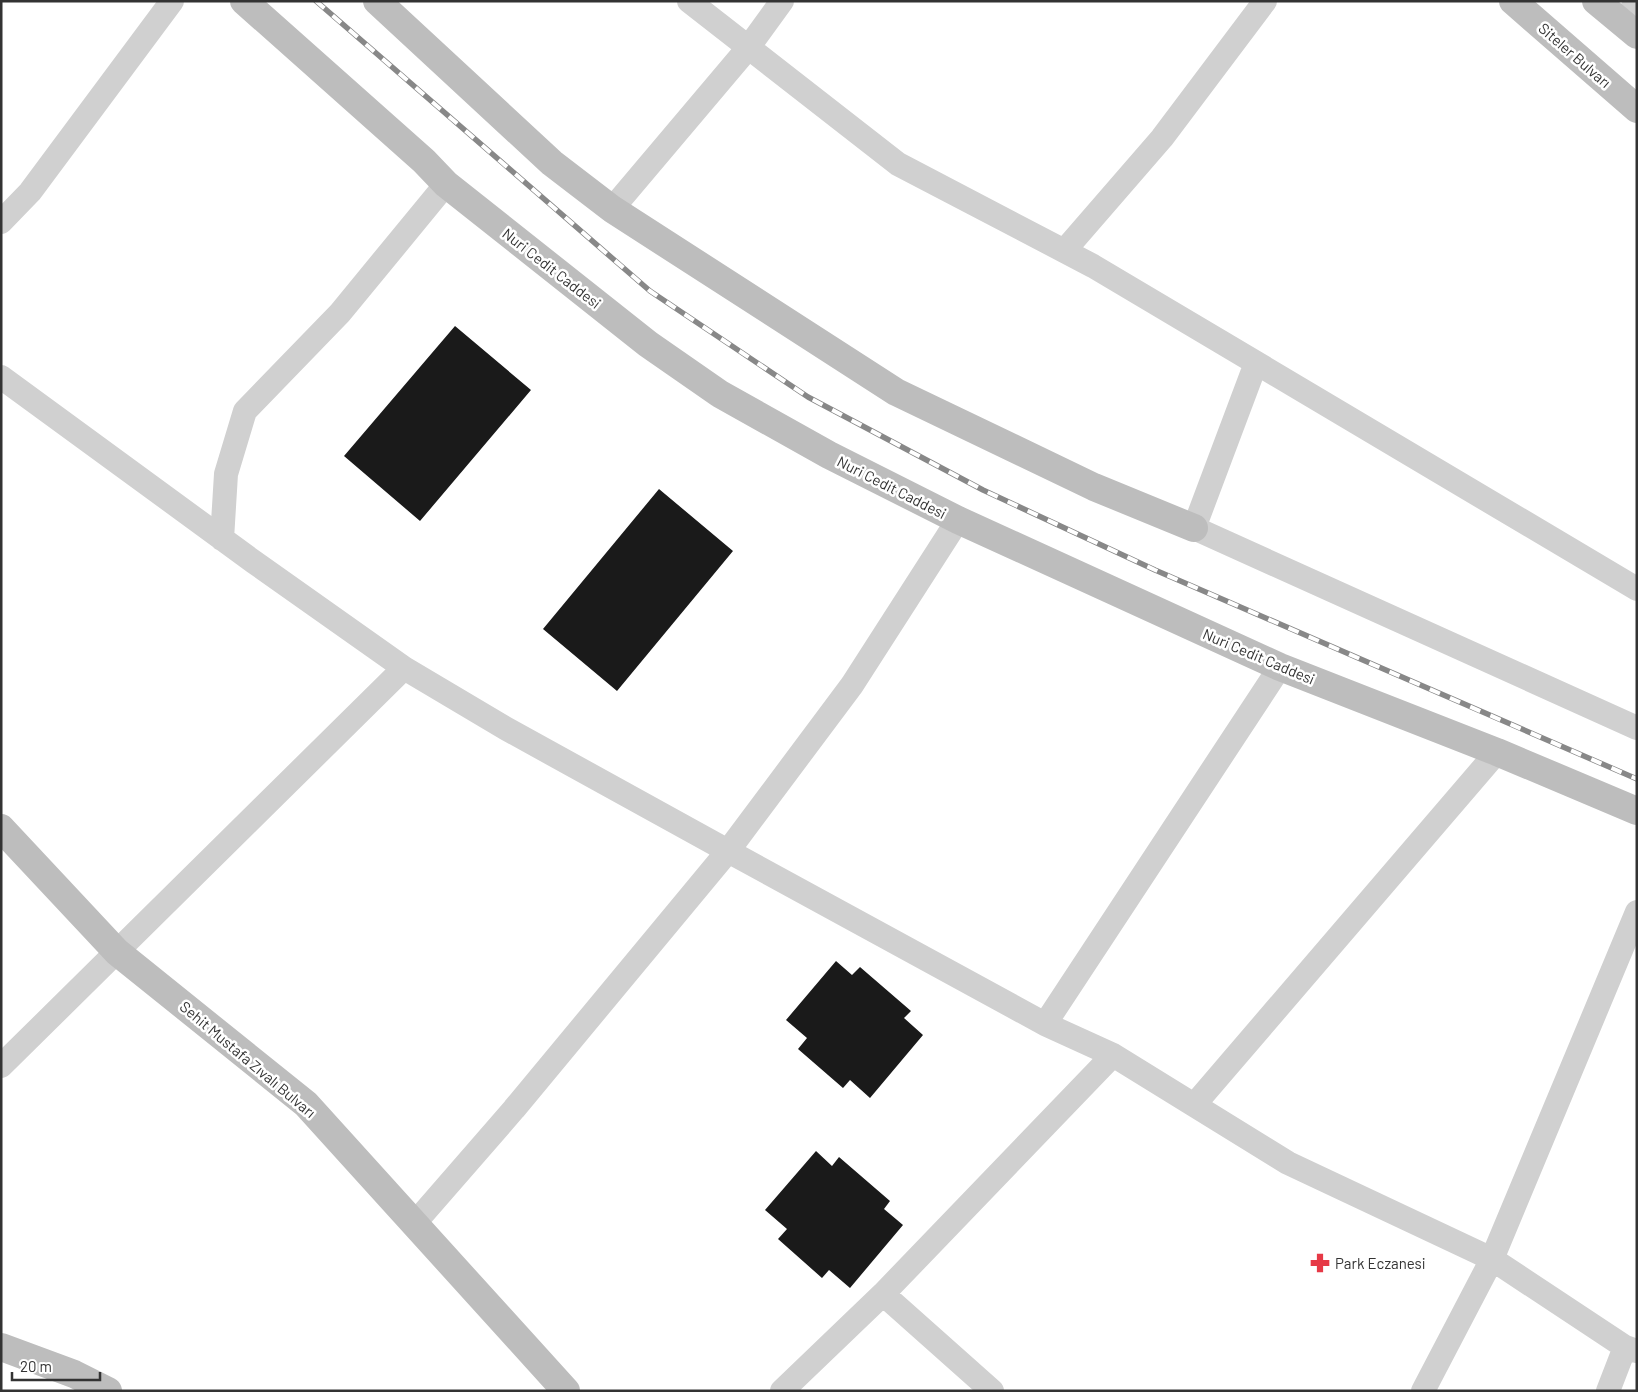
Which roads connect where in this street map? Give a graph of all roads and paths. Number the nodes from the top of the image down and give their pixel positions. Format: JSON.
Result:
{"nodes":[{"id":1,"x":172,"y":1,"type":"edge"},
{"id":2,"x":244,"y":1,"type":"edge"},
{"id":3,"x":377,"y":1,"type":"edge"},
{"id":4,"x":689,"y":1,"type":"edge"},
{"id":5,"x":782,"y":1,"type":"edge"},
{"id":6,"x":1266,"y":1,"type":"edge"},
{"id":7,"x":1514,"y":1,"type":"edge"},
{"id":8,"x":1596,"y":1,"type":"edge"},
{"id":9,"x":1632,"y":20,"type":"edge"},
{"id":10,"x":748,"y":48,"type":"junction"},
{"id":11,"x":1637,"y":109,"type":"edge"},
{"id":12,"x":446,"y":184,"type":"junction"},
{"id":13,"x":612,"y":209,"type":"junction"},
{"id":14,"x":1,"y":222,"type":"edge"},
{"id":15,"x":1064,"y":251,"type":"junction"},
{"id":16,"x":1256,"y":363,"type":"junction"},
{"id":17,"x":1,"y":377,"type":"edge"},
{"id":18,"x":958,"y":520,"type":"junction"},
{"id":19,"x":1194,"y":528,"type":"junction"},
{"id":20,"x":222,"y":539,"type":"junction"},
{"id":21,"x":1637,"y":589,"type":"edge"},
{"id":22,"x":1280,"y":667,"type":"junction"},
{"id":23,"x":404,"y":668,"type":"junction"},
{"id":24,"x":1637,"y":728,"type":"edge"},
{"id":25,"x":1497,"y":752,"type":"junction"},
{"id":26,"x":1637,"y":811,"type":"edge"},
{"id":27,"x":1,"y":828,"type":"edge"},
{"id":28,"x":728,"y":851,"type":"junction"},
{"id":29,"x":1637,"y":912,"type":"edge"},
{"id":30,"x":117,"y":952,"type":"junction"},
{"id":31,"x":1045,"y":1024,"type":"junction"},
{"id":32,"x":1113,"y":1055,"type":"junction"},
{"id":33,"x":1,"y":1066,"type":"edge"},
{"id":34,"x":1195,"y":1104,"type":"junction"},
{"id":35,"x":414,"y":1224,"type":"junction"},
{"id":36,"x":1492,"y":1259,"type":"junction"},
{"id":37,"x":883,"y":1294,"type":"junction"},
{"id":38,"x":1,"y":1347,"type":"edge"},
{"id":39,"x":1631,"y":1349,"type":"edge"},
{"id":40,"x":108,"y":1391,"type":"edge"},
{"id":41,"x":566,"y":1391,"type":"edge"},
{"id":42,"x":782,"y":1391,"type":"edge"},
{"id":43,"x":992,"y":1391,"type":"edge"},
{"id":44,"x":1423,"y":1391,"type":"edge"},
{"id":45,"x":1608,"y":1391,"type":"edge"}],
"edges":[{"from":1,"to":14,"type":"street"},
{"from":2,"to":12,"type":"street","name":"Nuri Cedit Caddesi"},
{"from":3,"to":13,"type":"street"},
{"from":4,"to":10,"type":"street"},
{"from":5,"to":10,"type":"street"},
{"from":6,"to":15,"type":"street"},
{"from":7,"to":11,"type":"street","name":"Siteler Bulvarı"},
{"from":8,"to":9,"type":"street"},
{"from":10,"to":13,"type":"street"},
{"from":10,"to":15,"type":"street"},
{"from":12,"to":18,"type":"street","name":"Nuri Cedit Caddesi"},
{"from":12,"to":20,"type":"street"},
{"from":13,"to":19,"type":"street"},
{"from":15,"to":16,"type":"street"},
{"from":16,"to":19,"type":"street"},
{"from":16,"to":21,"type":"street"},
{"from":17,"to":20,"type":"street"},
{"from":18,"to":22,"type":"street","name":"Nuri Cedit Caddesi"},
{"from":18,"to":28,"type":"street"},
{"from":19,"to":24,"type":"street"},
{"from":20,"to":23,"type":"street"},
{"from":22,"to":25,"type":"street","name":"Nuri Cedit Caddesi"},
{"from":22,"to":31,"type":"street"},
{"from":23,"to":28,"type":"street"},
{"from":23,"to":30,"type":"street"},
{"from":25,"to":26,"type":"street","name":"Nuri Cedit Caddesi"},
{"from":25,"to":34,"type":"street"},
{"from":27,"to":30,"type":"street","name":"Sehit Mustafa Zıvalı Bulvarı"},
{"from":28,"to":31,"type":"street"},
{"from":28,"to":35,"type":"street"},
{"from":29,"to":36,"type":"street"},
{"from":30,"to":33,"type":"street"},
{"from":30,"to":35,"type":"street","name":"Sehit Mustafa Zıvalı Bulvarı"},
{"from":31,"to":32,"type":"street"},
{"from":32,"to":34,"type":"street"},
{"from":32,"to":37,"type":"street"},
{"from":34,"to":36,"type":"street"},
{"from":35,"to":41,"type":"street","name":"Sehit Mustafa Zıvalı Bulvarı"},
{"from":36,"to":39,"type":"street"},
{"from":36,"to":44,"type":"street"},
{"from":37,"to":42,"type":"street"},
{"from":37,"to":43,"type":"street"},
{"from":38,"to":40,"type":"street"},
{"from":39,"to":45,"type":"street"}]}
